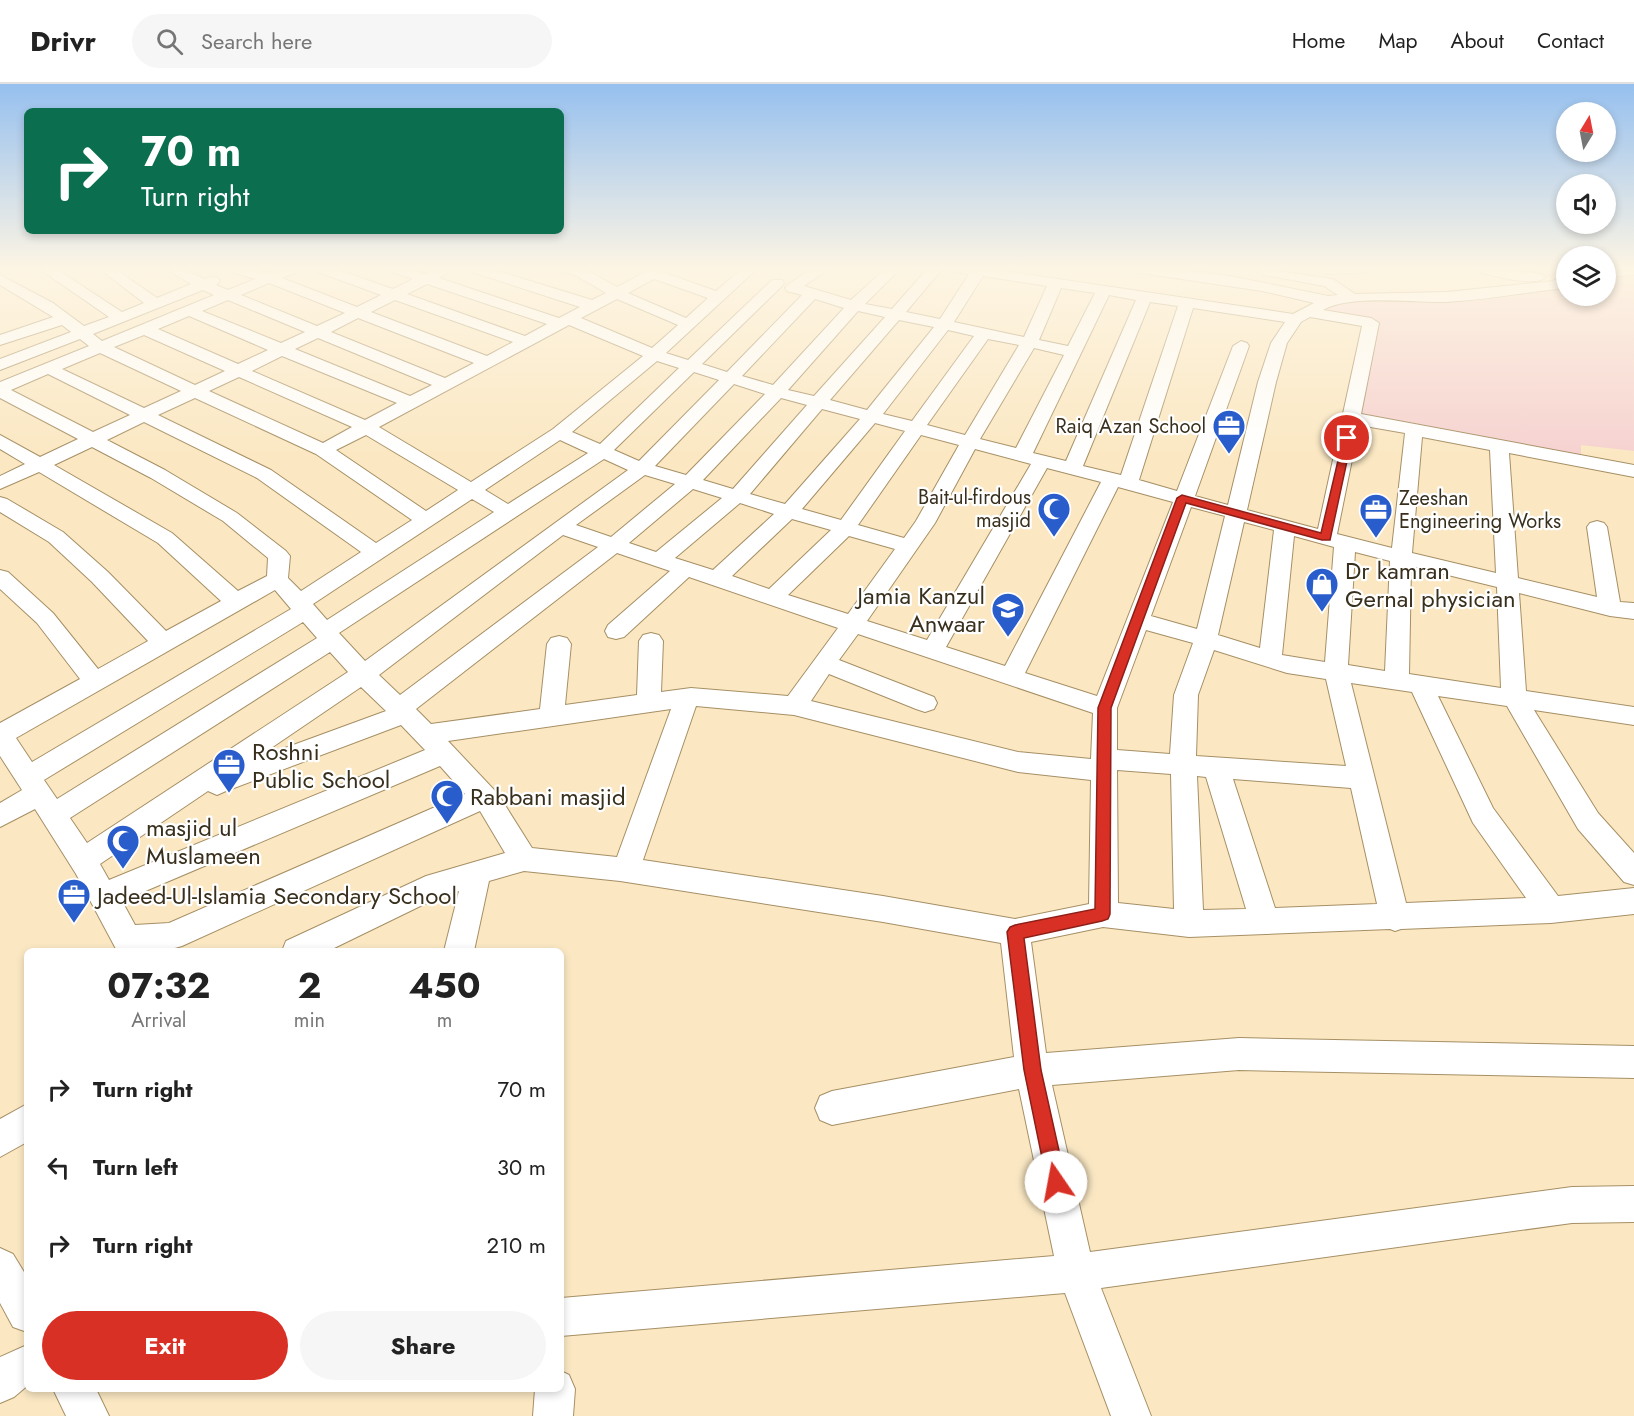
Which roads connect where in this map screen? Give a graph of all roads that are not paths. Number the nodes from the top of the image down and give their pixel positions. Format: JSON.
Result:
{"nodes":[{"id":1,"x":30,"y":330,"type":"edge"},
{"id":2,"x":79,"y":330,"type":"edge"},
{"id":3,"x":90,"y":330,"type":"edge"},
{"id":4,"x":141,"y":330,"type":"edge"},
{"id":5,"x":147,"y":330,"type":"edge"},
{"id":6,"x":236,"y":330,"type":"edge"},
{"id":7,"x":313,"y":330,"type":"edge"},
{"id":8,"x":321,"y":330,"type":"edge"},
{"id":9,"x":405,"y":330,"type":"edge"},
{"id":10,"x":493,"y":330,"type":"edge"},
{"id":11,"x":545,"y":330,"type":"edge"},
{"id":12,"x":587,"y":330,"type":"edge"},
{"id":13,"x":681,"y":330,"type":"edge"},
{"id":14,"x":733,"y":330,"type":"edge"},
{"id":15,"x":778,"y":330,"type":"edge"},
{"id":16,"x":832,"y":330,"type":"edge"},
{"id":17,"x":883,"y":330,"type":"edge"},
{"id":18,"x":940,"y":330,"type":"edge"},
{"id":19,"x":970,"y":330,"type":"edge"},
{"id":20,"x":1035,"y":330,"type":"edge"},
{"id":21,"x":1085,"y":330,"type":"edge"},
{"id":22,"x":1128,"y":330,"type":"edge"},
{"id":23,"x":1176,"y":330,"type":"edge"},
{"id":24,"x":1289,"y":330,"type":"edge"},
{"id":25,"x":1369,"y":330,"type":"edge"},
{"id":26,"x":317,"y":332,"type":"junction"},
{"id":27,"x":83,"y":333,"type":"junction"},
{"id":28,"x":984,"y":333,"type":"junction"},
{"id":29,"x":0,"y":340,"type":"edge"},
{"id":30,"x":524,"y":341,"type":"junction"},
{"id":31,"x":1029,"y":343,"type":"junction"},
{"id":32,"x":1241,"y":346,"type":"dead end"},
{"id":33,"x":100,"y":347,"type":"junction"},
{"id":34,"x":282,"y":349,"type":"junction"},
{"id":35,"x":1074,"y":352,"type":"junction"},
{"id":36,"x":654,"y":355,"type":"junction"},
{"id":37,"x":487,"y":362,"type":"junction"},
{"id":38,"x":0,"y":365,"type":"edge"},
{"id":39,"x":691,"y":366,"type":"junction"},
{"id":40,"x":48,"y":368,"type":"junction"},
{"id":41,"x":238,"y":371,"type":"junction"},
{"id":42,"x":732,"y":379,"type":"junction"},
{"id":43,"x":445,"y":384,"type":"junction"},
{"id":44,"x":0,"y":389,"type":"edge"},
{"id":45,"x":195,"y":391,"type":"junction"},
{"id":46,"x":777,"y":392,"type":"junction"},
{"id":47,"x":411,"y":403,"type":"junction"},
{"id":48,"x":818,"y":403,"type":"junction"},
{"id":49,"x":145,"y":414,"type":"junction"},
{"id":50,"x":871,"y":417,"type":"junction"},
{"id":51,"x":1351,"y":417,"type":"junction"},
{"id":52,"x":366,"y":427,"type":"junction"},
{"id":53,"x":915,"y":429,"type":"junction"},
{"id":54,"x":1414,"y":430,"type":"junction"},
{"id":55,"x":559,"y":433,"type":"junction"},
{"id":56,"x":93,"y":439,"type":"junction"},
{"id":57,"x":0,"y":441,"type":"edge"},
{"id":58,"x":969,"y":443,"type":"junction"},
{"id":59,"x":1499,"y":446,"type":"junction"},
{"id":60,"x":323,"y":450,"type":"junction"},
{"id":61,"x":602,"y":452,"type":"junction"},
{"id":62,"x":1032,"y":459,"type":"junction"},
{"id":63,"x":39,"y":464,"type":"junction"},
{"id":64,"x":643,"y":468,"type":"junction"},
{"id":65,"x":1072,"y":469,"type":"junction"},
{"id":66,"x":1634,"y":471,"type":"edge"},
{"id":67,"x":1120,"y":481,"type":"junction"},
{"id":68,"x":690,"y":482,"type":"junction"},
{"id":69,"x":0,"y":483,"type":"edge"},
{"id":70,"x":470,"y":490,"type":"junction"},
{"id":71,"x":737,"y":496,"type":"junction"},
{"id":72,"x":1182,"y":498,"type":"junction"},
{"id":73,"x":0,"y":503,"type":"edge"},
{"id":74,"x":789,"y":511,"type":"junction"},
{"id":75,"x":508,"y":512,"type":"junction"},
{"id":76,"x":1235,"y":514,"type":"junction"},
{"id":77,"x":424,"y":519,"type":"junction"},
{"id":78,"x":560,"y":527,"type":"junction"},
{"id":79,"x":1285,"y":527,"type":"junction"},
{"id":80,"x":1597,"y":527,"type":"dead end"},
{"id":81,"x":845,"y":528,"type":"junction"},
{"id":82,"x":1335,"y":541,"type":"junction"},
{"id":83,"x":614,"y":545,"type":"junction"},
{"id":84,"x":908,"y":546,"type":"junction"},
{"id":85,"x":375,"y":552,"type":"junction"},
{"id":86,"x":1401,"y":557,"type":"junction"},
{"id":87,"x":659,"y":560,"type":"junction"},
{"id":88,"x":685,"y":569,"type":"junction"},
{"id":89,"x":0,"y":577,"type":"edge"},
{"id":90,"x":277,"y":579,"type":"junction"},
{"id":91,"x":716,"y":579,"type":"junction"},
{"id":92,"x":1508,"y":583,"type":"junction"},
{"id":93,"x":772,"y":598,"type":"junction"},
{"id":94,"x":236,"y":602,"type":"junction"},
{"id":95,"x":302,"y":607,"type":"junction"},
{"id":96,"x":1610,"y":608,"type":"junction"},
{"id":97,"x":1634,"y":611,"type":"edge"},
{"id":98,"x":1137,"y":620,"type":"junction"},
{"id":99,"x":851,"y":624,"type":"junction"},
{"id":100,"x":616,"y":632,"type":"dead end"},
{"id":101,"x":328,"y":636,"type":"junction"},
{"id":102,"x":1206,"y":639,"type":"junction"},
{"id":103,"x":651,"y":641,"type":"dead end"},
{"id":104,"x":164,"y":643,"type":"junction"},
{"id":105,"x":559,"y":644,"type":"dead end"},
{"id":106,"x":933,"y":651,"type":"junction"},
{"id":107,"x":1270,"y":660,"type":"junction"},
{"id":108,"x":824,"y":663,"type":"junction"},
{"id":109,"x":1336,"y":672,"type":"junction"},
{"id":110,"x":363,"y":674,"type":"junction"},
{"id":111,"x":1011,"y":677,"type":"junction"},
{"id":112,"x":95,"y":682,"type":"junction"},
{"id":113,"x":1409,"y":683,"type":"junction"},
{"id":114,"x":687,"y":698,"type":"junction"},
{"id":115,"x":1514,"y":698,"type":"junction"},
{"id":116,"x":649,"y":703,"type":"junction"},
{"id":117,"x":926,"y":703,"type":"dead end"},
{"id":118,"x":794,"y":706,"type":"junction"},
{"id":119,"x":1104,"y":708,"type":"junction"},
{"id":120,"x":402,"y":711,"type":"junction"},
{"id":121,"x":1634,"y":716,"type":"edge"},
{"id":122,"x":551,"y":717,"type":"junction"},
{"id":123,"x":0,"y":735,"type":"edge"},
{"id":124,"x":435,"y":744,"type":"junction"},
{"id":125,"x":1104,"y":765,"type":"junction"},
{"id":126,"x":1183,"y":765,"type":"junction"},
{"id":127,"x":1216,"y":767,"type":"junction"},
{"id":128,"x":1362,"y":778,"type":"junction"},
{"id":129,"x":40,"y":795,"type":"junction"},
{"id":130,"x":485,"y":797,"type":"junction"},
{"id":131,"x":176,"y":799,"type":"junction"},
{"id":132,"x":0,"y":816,"type":"edge"},
{"id":133,"x":524,"y":859,"type":"junction"},
{"id":134,"x":83,"y":861,"type":"junction"},
{"id":135,"x":626,"y":870,"type":"junction"},
{"id":136,"x":477,"y":873,"type":"junction"},
{"id":137,"x":1634,"y":873,"type":"edge"},
{"id":138,"x":103,"y":896,"type":"junction"},
{"id":139,"x":1634,"y":901,"type":"edge"},
{"id":140,"x":1551,"y":910,"type":"junction"},
{"id":141,"x":1102,"y":914,"type":"junction"},
{"id":142,"x":1395,"y":918,"type":"junction"},
{"id":143,"x":1265,"y":922,"type":"junction"},
{"id":144,"x":1189,"y":924,"type":"junction"},
{"id":145,"x":1015,"y":932,"type":"junction"},
{"id":146,"x":303,"y":948,"type":"edge"},
{"id":147,"x":460,"y":948,"type":"edge"},
{"id":148,"x":1634,"y":1062,"type":"edge"},
{"id":149,"x":1032,"y":1070,"type":"junction"},
{"id":150,"x":832,"y":1108,"type":"dead end"},
{"id":151,"x":24,"y":1123,"type":"edge"},
{"id":152,"x":0,"y":1140,"type":"edge"},
{"id":153,"x":1634,"y":1204,"type":"edge"},
{"id":154,"x":0,"y":1267,"type":"edge"},
{"id":155,"x":1076,"y":1273,"type":"junction"},
{"id":156,"x":24,"y":1308,"type":"edge"},
{"id":157,"x":564,"y":1323,"type":"edge"},
{"id":158,"x":24,"y":1366,"type":"edge"},
{"id":159,"x":0,"y":1383,"type":"edge"},
{"id":160,"x":75,"y":1392,"type":"edge"},
{"id":161,"x":555,"y":1392,"type":"edge"},
{"id":162,"x":89,"y":1416,"type":"edge"},
{"id":163,"x":553,"y":1416,"type":"edge"},
{"id":164,"x":1131,"y":1416,"type":"edge"}],
"edges":[{"from":1,"to":29,"type":"street"},
{"from":2,"to":27,"type":"street"},
{"from":3,"to":27,"type":"street"},
{"from":4,"to":33,"type":"street"},
{"from":5,"to":41,"type":"street"},
{"from":6,"to":34,"type":"street"},
{"from":7,"to":26,"type":"street"},
{"from":8,"to":26,"type":"street"},
{"from":9,"to":37,"type":"street"},
{"from":10,"to":30,"type":"street"},
{"from":11,"to":30,"type":"street"},
{"from":12,"to":36,"type":"street"},
{"from":13,"to":36,"type":"street"},
{"from":14,"to":39,"type":"street"},
{"from":15,"to":42,"type":"street"},
{"from":16,"to":46,"type":"street"},
{"from":17,"to":48,"type":"street"},
{"from":18,"to":50,"type":"street"},
{"from":19,"to":28,"type":"street"},
{"from":20,"to":31,"type":"street"},
{"from":21,"to":35,"type":"street"},
{"from":22,"to":65,"type":"street"},
{"from":23,"to":67,"type":"street"},
{"from":24,"to":76,"type":"street"},
{"from":25,"to":51,"type":"street"},
{"from":26,"to":34,"type":"street"},
{"from":26,"to":43,"type":"street"},
{"from":27,"to":33,"type":"street"},
{"from":27,"to":38,"type":"street"},
{"from":28,"to":31,"type":"street"},
{"from":28,"to":53,"type":"street"},
{"from":30,"to":37,"type":"street"},
{"from":31,"to":35,"type":"street"},
{"from":31,"to":58,"type":"street"},
{"from":32,"to":72,"type":"street"},
{"from":33,"to":40,"type":"street"},
{"from":33,"to":45,"type":"street"},
{"from":34,"to":41,"type":"street"},
{"from":34,"to":47,"type":"street"},
{"from":35,"to":62,"type":"street"},
{"from":36,"to":39,"type":"street"},
{"from":36,"to":55,"type":"street"},
{"from":37,"to":43,"type":"street"},
{"from":39,"to":42,"type":"street"},
{"from":39,"to":61,"type":"street"},
{"from":40,"to":44,"type":"street"},
{"from":40,"to":49,"type":"street"},
{"from":41,"to":45,"type":"street"},
{"from":41,"to":52,"type":"street"},
{"from":42,"to":46,"type":"street"},
{"from":42,"to":64,"type":"street"},
{"from":43,"to":47,"type":"street"},
{"from":44,"to":56,"type":"street"},
{"from":45,"to":49,"type":"street"},
{"from":45,"to":60,"type":"street"},
{"from":46,"to":48,"type":"street"},
{"from":46,"to":68,"type":"street"},
{"from":47,"to":52,"type":"street"},
{"from":48,"to":50,"type":"street"},
{"from":48,"to":71,"type":"street"},
{"from":49,"to":56,"type":"street"},
{"from":49,"to":85,"type":"street"},
{"from":50,"to":53,"type":"street"},
{"from":50,"to":74,"type":"street"},
{"from":51,"to":54,"type":"street"},
{"from":51,"to":82,"type":"street"},
{"from":52,"to":60,"type":"street"},
{"from":52,"to":70,"type":"street"},
{"from":53,"to":58,"type":"street"},
{"from":53,"to":81,"type":"street"},
{"from":54,"to":59,"type":"street"},
{"from":54,"to":86,"type":"street"},
{"from":55,"to":61,"type":"street"},
{"from":55,"to":70,"type":"street"},
{"from":56,"to":63,"type":"street"},
{"from":56,"to":90,"type":"street"},
{"from":57,"to":63,"type":"street"},
{"from":58,"to":62,"type":"street"},
{"from":58,"to":84,"type":"street"},
{"from":59,"to":66,"type":"street"},
{"from":59,"to":92,"type":"street"},
{"from":60,"to":77,"type":"street"},
{"from":61,"to":64,"type":"street"},
{"from":61,"to":75,"type":"street"},
{"from":62,"to":65,"type":"street"},
{"from":62,"to":106,"type":"street"},
{"from":63,"to":69,"type":"street"},
{"from":63,"to":94,"type":"street"},
{"from":64,"to":68,"type":"street"},
{"from":64,"to":78,"type":"street"},
{"from":65,"to":67,"type":"street"},
{"from":67,"to":72,"type":"street"},
{"from":67,"to":111,"type":"street"},
{"from":68,"to":71,"type":"street"},
{"from":68,"to":83,"type":"street"},
{"from":70,"to":75,"type":"street"},
{"from":70,"to":77,"type":"street"},
{"from":71,"to":74,"type":"street"},
{"from":71,"to":87,"type":"street"},
{"from":72,"to":76,"type":"street"},
{"from":72,"to":98,"type":"street"},
{"from":73,"to":104,"type":"street"},
{"from":74,"to":81,"type":"street"},
{"from":74,"to":91,"type":"street"},
{"from":75,"to":101,"type":"street"},
{"from":76,"to":79,"type":"street"},
{"from":76,"to":102,"type":"street"},
{"from":77,"to":85,"type":"street"},
{"from":78,"to":83,"type":"street"},
{"from":78,"to":110,"type":"street"},
{"from":79,"to":82,"type":"street"},
{"from":79,"to":107,"type":"street"},
{"from":80,"to":96,"type":"street"},
{"from":81,"to":84,"type":"street"},
{"from":81,"to":93,"type":"street"},
{"from":82,"to":86,"type":"street"},
{"from":82,"to":109,"type":"street"},
{"from":83,"to":87,"type":"street"},
{"from":83,"to":120,"type":"street"},
{"from":84,"to":99,"type":"street"},
{"from":85,"to":95,"type":"street"},
{"from":86,"to":92,"type":"street"},
{"from":86,"to":113,"type":"street"},
{"from":87,"to":88,"type":"street"},
{"from":88,"to":91,"type":"street"},
{"from":88,"to":100,"type":"street"},
{"from":89,"to":112,"type":"street"},
{"from":90,"to":94,"type":"street"},
{"from":90,"to":95,"type":"street"},
{"from":91,"to":93,"type":"street"},
{"from":92,"to":96,"type":"street"},
{"from":92,"to":115,"type":"street"},
{"from":93,"to":99,"type":"street"},
{"from":94,"to":104,"type":"street"},
{"from":95,"to":101,"type":"street"},
{"from":95,"to":129,"type":"street"},
{"from":96,"to":97,"type":"street"},
{"from":98,"to":102,"type":"street"},
{"from":98,"to":119,"type":"street"},
{"from":99,"to":106,"type":"street"},
{"from":99,"to":108,"type":"street"},
{"from":101,"to":110,"type":"street"},
{"from":101,"to":129,"type":"street"},
{"from":102,"to":107,"type":"street"},
{"from":102,"to":126,"type":"street"},
{"from":103,"to":116,"type":"street"},
{"from":104,"to":112,"type":"street"},
{"from":105,"to":122,"type":"street"},
{"from":106,"to":111,"type":"street"},
{"from":107,"to":109,"type":"street"},
{"from":108,"to":117,"type":"street"},
{"from":108,"to":118,"type":"street"},
{"from":109,"to":113,"type":"street"},
{"from":109,"to":128,"type":"street"},
{"from":110,"to":120,"type":"street"},
{"from":110,"to":131,"type":"street"},
{"from":111,"to":119,"type":"street"},
{"from":112,"to":123,"type":"street"},
{"from":113,"to":115,"type":"street"},
{"from":113,"to":140,"type":"street"},
{"from":114,"to":116,"type":"street"},
{"from":114,"to":118,"type":"street"},
{"from":114,"to":135,"type":"street"},
{"from":115,"to":121,"type":"street"},
{"from":115,"to":137,"type":"street"},
{"from":116,"to":122,"type":"street"},
{"from":118,"to":125,"type":"street"},
{"from":119,"to":125,"type":"street"},
{"from":120,"to":124,"type":"street"},
{"from":120,"to":131,"type":"street"},
{"from":122,"to":124,"type":"street"},
{"from":123,"to":129,"type":"street"},
{"from":124,"to":130,"type":"street"},
{"from":124,"to":138,"type":"street"},
{"from":125,"to":126,"type":"street"},
{"from":125,"to":141,"type":"street"},
{"from":126,"to":127,"type":"street"},
{"from":126,"to":144,"type":"street"},
{"from":127,"to":128,"type":"street"},
{"from":127,"to":143,"type":"street"},
{"from":128,"to":142,"type":"street"},
{"from":129,"to":132,"type":"street"},
{"from":129,"to":134,"type":"street"},
{"from":130,"to":133,"type":"street"},
{"from":130,"to":138,"type":"street"},
{"from":131,"to":134,"type":"street"},
{"from":133,"to":135,"type":"street"},
{"from":133,"to":136,"type":"street"},
{"from":134,"to":138,"type":"street"},
{"from":135,"to":145,"type":"street"},
{"from":136,"to":146,"type":"street"},
{"from":136,"to":147,"type":"street"},
{"from":139,"to":140,"type":"street"},
{"from":140,"to":142,"type":"street"},
{"from":141,"to":144,"type":"street"},
{"from":141,"to":145,"type":"street"},
{"from":142,"to":143,"type":"street"},
{"from":143,"to":144,"type":"street"},
{"from":145,"to":149,"type":"street"},
{"from":148,"to":149,"type":"street"},
{"from":149,"to":150,"type":"street"},
{"from":149,"to":155,"type":"street"},
{"from":151,"to":152,"type":"street"},
{"from":153,"to":155,"type":"street"},
{"from":154,"to":156,"type":"street"},
{"from":155,"to":157,"type":"street"},
{"from":155,"to":164,"type":"street"},
{"from":158,"to":159,"type":"street"},
{"from":160,"to":162,"type":"street"},
{"from":161,"to":163,"type":"street"}]}
